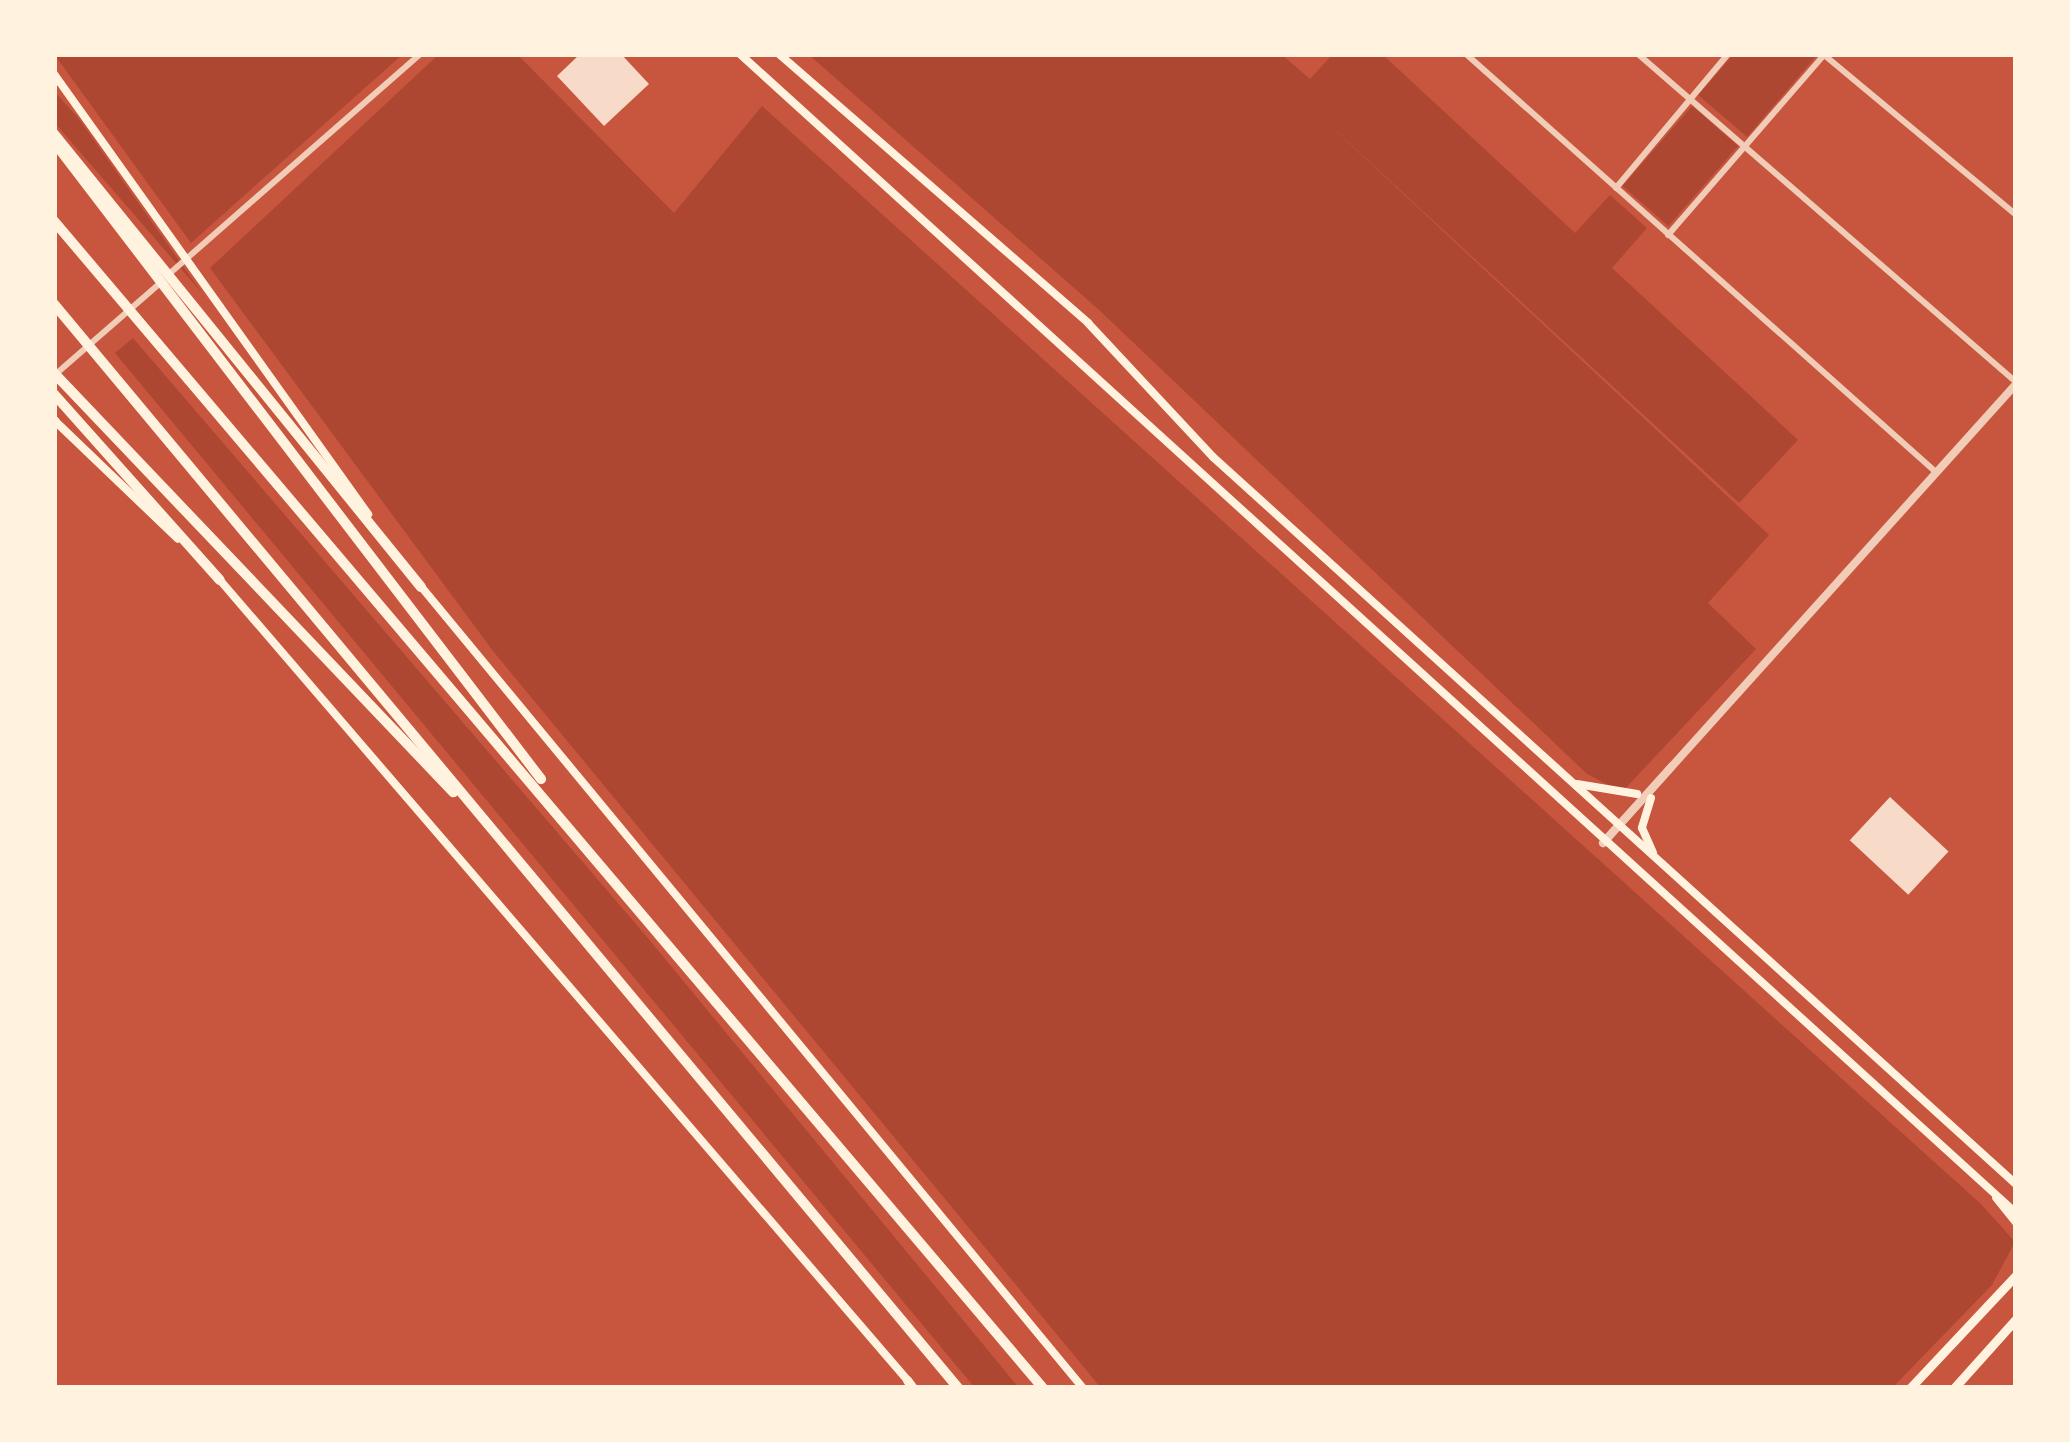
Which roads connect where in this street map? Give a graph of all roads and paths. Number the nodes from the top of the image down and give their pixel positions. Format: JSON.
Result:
{"nodes":[{"id":1,"x":420,"y":54,"type":"edge"},
{"id":2,"x":740,"y":54,"type":"edge"},
{"id":3,"x":778,"y":54,"type":"edge"},
{"id":4,"x":1466,"y":54,"type":"edge"},
{"id":5,"x":1638,"y":54,"type":"edge"},
{"id":6,"x":1728,"y":54,"type":"edge"},
{"id":7,"x":1824,"y":54,"type":"edge"},
{"id":8,"x":54,"y":74,"type":"edge"},
{"id":9,"x":1690,"y":99,"type":"junction"},
{"id":10,"x":54,"y":138,"type":"edge"},
{"id":11,"x":1744,"y":146,"type":"junction"},
{"id":12,"x":1616,"y":188,"type":"junction"},
{"id":13,"x":2016,"y":215,"type":"edge"},
{"id":14,"x":54,"y":220,"type":"edge"},
{"id":15,"x":1668,"y":235,"type":"junction"},
{"id":16,"x":54,"y":304,"type":"edge"},
{"id":17,"x":54,"y":374,"type":"edge"},
{"id":18,"x":2016,"y":383,"type":"edge"},
{"id":19,"x":54,"y":394,"type":"edge"},
{"id":20,"x":54,"y":420,"type":"edge"},
{"id":21,"x":1937,"y":473,"type":"junction"},
{"id":22,"x":220,"y":580,"type":"junction"},
{"id":23,"x":422,"y":587,"type":"junction"},
{"id":24,"x":1676,"y":760,"type":"junction"},
{"id":25,"x":1570,"y":782,"type":"junction"},
{"id":26,"x":1637,"y":794,"type":"junction"},
{"id":27,"x":1651,"y":798,"type":"junction"},
{"id":28,"x":1613,"y":820,"type":"junction"},
{"id":29,"x":1624,"y":830,"type":"junction"},
{"id":30,"x":1603,"y":843,"type":"junction"},
{"id":31,"x":1661,"y":864,"type":"junction"},
{"id":32,"x":533,"y":877,"type":"junction"},
{"id":33,"x":643,"y":910,"type":"junction"},
{"id":34,"x":2016,"y":1184,"type":"edge"},
{"id":35,"x":1996,"y":1197,"type":"junction"},
{"id":36,"x":2016,"y":1213,"type":"edge"},
{"id":37,"x":2016,"y":1222,"type":"edge"},
{"id":38,"x":2016,"y":1275,"type":"edge"},
{"id":39,"x":2016,"y":1318,"type":"edge"},
{"id":40,"x":911,"y":1386,"type":"edge"},
{"id":41,"x":958,"y":1388,"type":"edge"},
{"id":42,"x":1043,"y":1388,"type":"edge"},
{"id":43,"x":1083,"y":1388,"type":"edge"},
{"id":44,"x":1910,"y":1388,"type":"edge"},
{"id":45,"x":1954,"y":1388,"type":"edge"}],
"edges":[{"from":1,"to":17,"type":"street"},
{"from":2,"to":30,"type":"main road"},
{"from":3,"to":25,"type":"main road"},
{"from":4,"to":12,"type":"street"},
{"from":5,"to":9,"type":"street"},
{"from":6,"to":9,"type":"street"},
{"from":7,"to":11,"type":"street"},
{"from":7,"to":13,"type":"street"},
{"from":8,"to":23,"type":"main road"},
{"from":9,"to":11,"type":"street"},
{"from":9,"to":12,"type":"street"},
{"from":10,"to":23,"type":"highway"},
{"from":10,"to":33,"type":"highway"},
{"from":11,"to":15,"type":"street"},
{"from":11,"to":18,"type":"street"},
{"from":12,"to":15,"type":"street"},
{"from":14,"to":33,"type":"highway"},
{"from":15,"to":21,"type":"street"},
{"from":16,"to":32,"type":"highway"},
{"from":17,"to":32,"type":"highway"},
{"from":18,"to":21,"type":"street"},
{"from":19,"to":22,"type":"highway"},
{"from":20,"to":22,"type":"main road"},
{"from":21,"to":24,"type":"street"},
{"from":22,"to":40,"type":"main road"},
{"from":23,"to":43,"type":"main road"},
{"from":24,"to":26,"type":"street"},
{"from":24,"to":27,"type":"street"},
{"from":25,"to":26,"type":"main road"},
{"from":25,"to":28,"type":"main road"},
{"from":26,"to":28,"type":"street"},
{"from":27,"to":29,"type":"street"},
{"from":27,"to":31,"type":"main road"},
{"from":28,"to":29,"type":"main road"},
{"from":28,"to":30,"type":"street"},
{"from":29,"to":30,"type":"street"},
{"from":29,"to":31,"type":"main road"},
{"from":30,"to":35,"type":"main road"},
{"from":31,"to":34,"type":"main road"},
{"from":32,"to":41,"type":"highway"},
{"from":33,"to":42,"type":"highway"},
{"from":35,"to":36,"type":"main road"},
{"from":35,"to":37,"type":"main road"},
{"from":38,"to":44,"type":"main road"},
{"from":39,"to":45,"type":"main road"}]}
